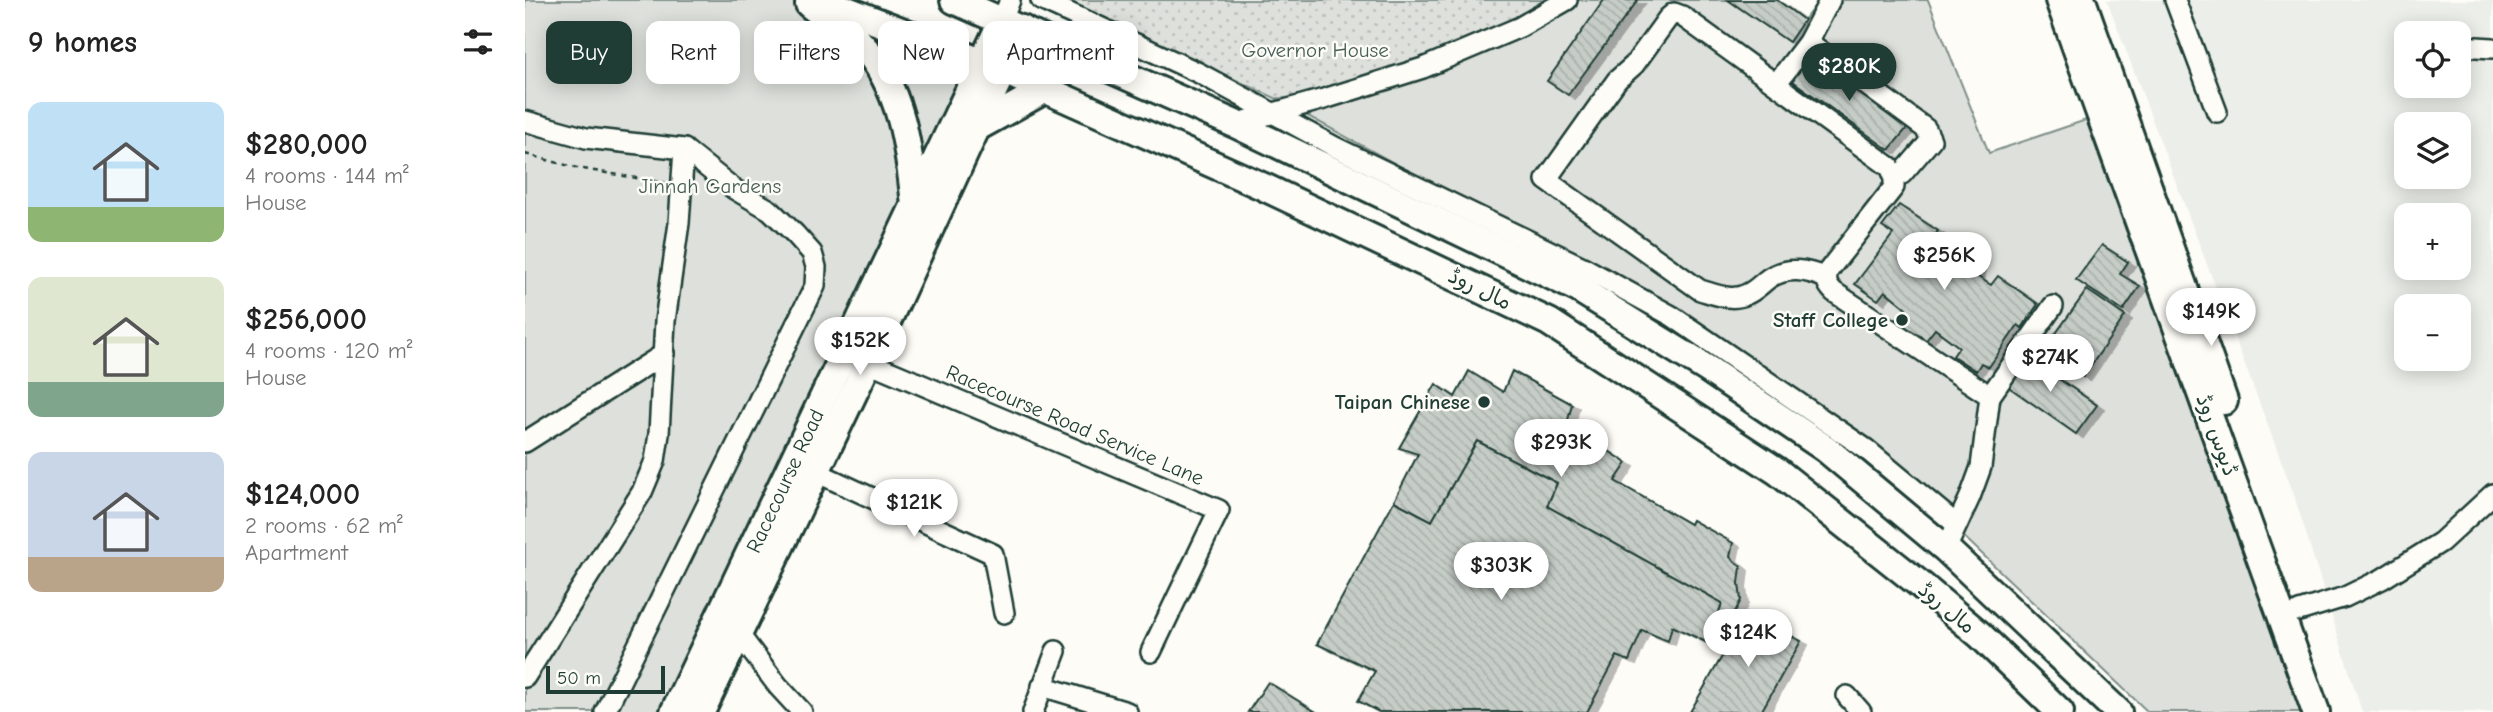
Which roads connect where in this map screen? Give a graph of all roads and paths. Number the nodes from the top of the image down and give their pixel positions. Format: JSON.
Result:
{"nodes":[{"id":1,"x":804,"y":0,"type":"edge"},
{"id":2,"x":821,"y":0,"type":"edge"},
{"id":3,"x":954,"y":0,"type":"edge"},
{"id":4,"x":1041,"y":0,"type":"edge"},
{"id":5,"x":1567,"y":0,"type":"edge"},
{"id":6,"x":1830,"y":0,"type":"edge"},
{"id":7,"x":2059,"y":0,"type":"edge"},
{"id":8,"x":2082,"y":0,"type":"edge"},
{"id":9,"x":2175,"y":0,"type":"edge"},
{"id":10,"x":1011,"y":17,"type":"edge"},
{"id":11,"x":1808,"y":42,"type":"junction"},
{"id":12,"x":2471,"y":47,"type":"edge"},
{"id":13,"x":2493,"y":48,"type":"edge"},
{"id":14,"x":983,"y":62,"type":"edge"},
{"id":15,"x":983,"y":84,"type":"edge"},
{"id":16,"x":988,"y":84,"type":"edge"},
{"id":17,"x":1034,"y":84,"type":"edge"},
{"id":18,"x":1776,"y":84,"type":"junction"},
{"id":19,"x":1046,"y":89,"type":"junction"},
{"id":20,"x":2217,"y":112,"type":"dead end"},
{"id":21,"x":1275,"y":113,"type":"junction"},
{"id":22,"x":525,"y":121,"type":"edge"},
{"id":23,"x":1235,"y":124,"type":"junction"},
{"id":24,"x":976,"y":128,"type":"junction"},
{"id":25,"x":684,"y":149,"type":"junction"},
{"id":26,"x":525,"y":154,"type":"edge"},
{"id":27,"x":1894,"y":176,"type":"junction"},
{"id":28,"x":681,"y":184,"type":"junction"},
{"id":29,"x":915,"y":206,"type":"junction"},
{"id":30,"x":1826,"y":278,"type":"junction"},
{"id":31,"x":2053,"y":306,"type":"dead end"},
{"id":32,"x":664,"y":354,"type":"junction"},
{"id":33,"x":857,"y":358,"type":"junction"},
{"id":34,"x":1990,"y":396,"type":"junction"},
{"id":35,"x":525,"y":442,"type":"edge"},
{"id":36,"x":816,"y":472,"type":"junction"},
{"id":37,"x":2493,"y":494,"type":"edge"},
{"id":38,"x":1951,"y":537,"type":"junction"},
{"id":39,"x":2299,"y":611,"type":"junction"},
{"id":40,"x":1004,"y":613,"type":"dead end"},
{"id":41,"x":738,"y":633,"type":"junction"},
{"id":42,"x":1056,"y":652,"type":"dead end"},
{"id":43,"x":1151,"y":652,"type":"dead end"},
{"id":44,"x":525,"y":677,"type":"edge"},
{"id":45,"x":1042,"y":686,"type":"junction"},
{"id":46,"x":605,"y":712,"type":"edge"},
{"id":47,"x":674,"y":712,"type":"edge"},
{"id":48,"x":701,"y":712,"type":"edge"},
{"id":49,"x":802,"y":712,"type":"edge"},
{"id":50,"x":1033,"y":712,"type":"edge"},
{"id":51,"x":1127,"y":712,"type":"edge"},
{"id":52,"x":2060,"y":712,"type":"edge"},
{"id":53,"x":2118,"y":712,"type":"edge"},
{"id":54,"x":2316,"y":712,"type":"edge"},
{"id":55,"x":2334,"y":712,"type":"edge"}],
"edges":[{"from":1,"to":29,"type":"main road"},
{"from":2,"to":14,"type":"main road","name":"مال روڈ"},
{"from":3,"to":10,"type":"main road","name":"مال روڈ"},
{"from":4,"to":21,"type":"street"},
{"from":5,"to":21,"type":"street"},
{"from":6,"to":11,"type":"street"},
{"from":7,"to":54,"type":"main road","name":"ڈیوس روڈ"},
{"from":8,"to":39,"type":"main road","name":"ڈیوس روڈ"},
{"from":9,"to":20,"type":"street"},
{"from":10,"to":23,"type":"main road","name":"مال روڈ"},
{"from":11,"to":18,"type":"street"},
{"from":11,"to":27,"type":"street"},
{"from":12,"to":13,"type":"street"},
{"from":15,"to":29,"type":"main road","name":"Racecourse Road"},
{"from":16,"to":24,"type":"main road","name":"Racecourse Road"},
{"from":17,"to":19,"type":"main road","name":"مال روڈ"},
{"from":18,"to":27,"type":"street"},
{"from":18,"to":30,"type":"street"},
{"from":19,"to":24,"type":"main road"},
{"from":19,"to":52,"type":"main road","name":"مال روڈ"},
{"from":21,"to":23,"type":"street"},
{"from":21,"to":38,"type":"street"},
{"from":22,"to":25,"type":"street"},
{"from":23,"to":38,"type":"main road","name":"مال روڈ"},
{"from":24,"to":33,"type":"main road","name":"Racecourse Road"},
{"from":25,"to":28,"type":"street"},
{"from":25,"to":46,"type":"street"},
{"from":26,"to":28,"type":"path"},
{"from":27,"to":30,"type":"street"},
{"from":28,"to":32,"type":"street"},
{"from":29,"to":33,"type":"main road","name":"Racecourse Road"},
{"from":30,"to":34,"type":"street"},
{"from":31,"to":34,"type":"street"},
{"from":32,"to":35,"type":"street"},
{"from":32,"to":44,"type":"street"},
{"from":33,"to":36,"type":"main road","name":"Racecourse Road"},
{"from":33,"to":43,"type":"street","name":"Racecourse Road Service Lane"},
{"from":33,"to":47,"type":"main road","name":"Racecourse Road"},
{"from":34,"to":38,"type":"street"},
{"from":36,"to":40,"type":"street"},
{"from":36,"to":41,"type":"main road","name":"Racecourse Road"},
{"from":37,"to":39,"type":"street"},
{"from":38,"to":53,"type":"main road","name":"مال روڈ"},
{"from":39,"to":55,"type":"main road","name":"ڈیوس روڈ"},
{"from":41,"to":48,"type":"main road","name":"Racecourse Road"},
{"from":41,"to":49,"type":"street"},
{"from":42,"to":45,"type":"street"},
{"from":45,"to":50,"type":"street"},
{"from":45,"to":51,"type":"street"}]}
